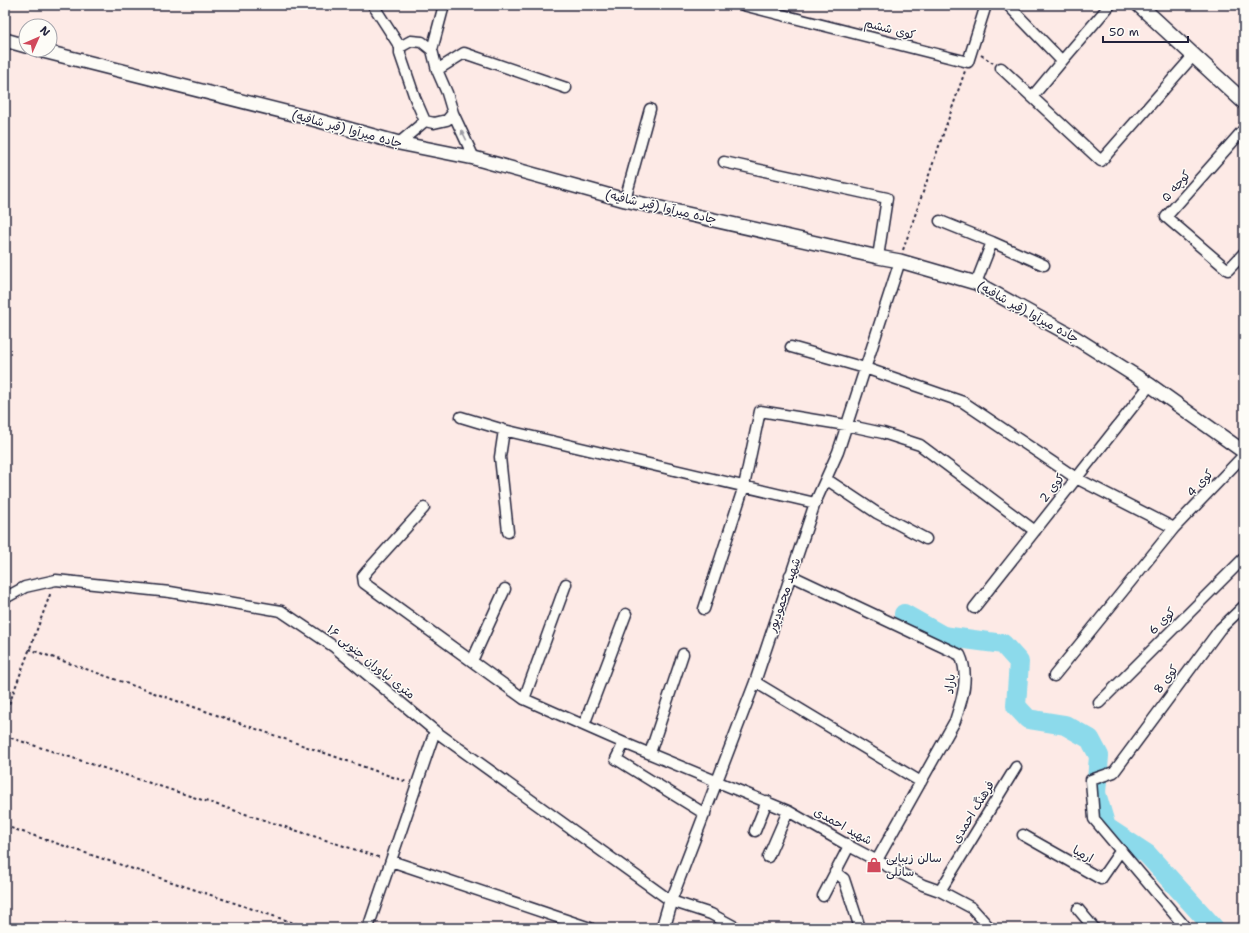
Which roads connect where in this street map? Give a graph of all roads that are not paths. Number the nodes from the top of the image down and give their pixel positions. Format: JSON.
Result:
{"nodes":[{"id":1,"x":372,"y":5,"type":"edge"},
{"id":2,"x":444,"y":5,"type":"edge"},
{"id":3,"x":743,"y":5,"type":"edge"},
{"id":4,"x":986,"y":5,"type":"edge"},
{"id":5,"x":1008,"y":5,"type":"edge"},
{"id":6,"x":1110,"y":5,"type":"edge"},
{"id":7,"x":1139,"y":5,"type":"edge"},
{"id":8,"x":759,"y":7,"type":"edge"},
{"id":9,"x":5,"y":40,"type":"edge"},
{"id":10,"x":18,"y":44,"type":"edge"},
{"id":11,"x":400,"y":47,"type":"junction"},
{"id":12,"x":432,"y":50,"type":"junction"},
{"id":13,"x":58,"y":55,"type":"edge"},
{"id":14,"x":1193,"y":56,"type":"junction"},
{"id":15,"x":1062,"y":61,"type":"junction"},
{"id":16,"x":1001,"y":68,"type":"road end"},
{"id":17,"x":438,"y":70,"type":"junction"},
{"id":18,"x":566,"y":88,"type":"dead end"},
{"id":19,"x":1032,"y":97,"type":"junction"},
{"id":20,"x":1244,"y":102,"type":"edge"},
{"id":21,"x":650,"y":109,"type":"dead end"},
{"id":22,"x":453,"y":112,"type":"junction"},
{"id":23,"x":425,"y":120,"type":"junction"},
{"id":24,"x":1244,"y":129,"type":"edge"},
{"id":25,"x":399,"y":143,"type":"junction"},
{"id":26,"x":474,"y":158,"type":"junction"},
{"id":27,"x":724,"y":162,"type":"dead end"},
{"id":28,"x":625,"y":200,"type":"junction"},
{"id":29,"x":940,"y":221,"type":"dead end"},
{"id":30,"x":992,"y":242,"type":"junction"},
{"id":31,"x":1244,"y":253,"type":"edge"},
{"id":32,"x":878,"y":257,"type":"junction"},
{"id":33,"x":900,"y":261,"type":"junction"},
{"id":34,"x":1044,"y":265,"type":"dead end"},
{"id":35,"x":976,"y":283,"type":"junction"},
{"id":36,"x":791,"y":347,"type":"dead end"},
{"id":37,"x":865,"y":368,"type":"junction"},
{"id":38,"x":1150,"y":385,"type":"junction"},
{"id":39,"x":461,"y":416,"type":"dead end"},
{"id":40,"x":846,"y":425,"type":"junction"},
{"id":41,"x":504,"y":430,"type":"junction"},
{"id":42,"x":1244,"y":453,"type":"edge"},
{"id":43,"x":1076,"y":478,"type":"junction"},
{"id":44,"x":826,"y":479,"type":"junction"},
{"id":45,"x":744,"y":486,"type":"junction"},
{"id":46,"x":816,"y":504,"type":"junction"},
{"id":47,"x":424,"y":508,"type":"dead end"},
{"id":48,"x":1174,"y":528,"type":"junction"},
{"id":49,"x":1035,"y":531,"type":"junction"},
{"id":50,"x":508,"y":532,"type":"dead end"},
{"id":51,"x":926,"y":539,"type":"dead end"},
{"id":52,"x":1244,"y":558,"type":"edge"},
{"id":53,"x":790,"y":575,"type":"junction"},
{"id":54,"x":566,"y":584,"type":"dead end"},
{"id":55,"x":505,"y":589,"type":"dead end"},
{"id":56,"x":5,"y":598,"type":"edge"},
{"id":57,"x":1244,"y":606,"type":"edge"},
{"id":58,"x":974,"y":608,"type":"dead end"},
{"id":59,"x":704,"y":609,"type":"dead end"},
{"id":60,"x":626,"y":614,"type":"dead end"},
{"id":61,"x":682,"y":654,"type":"dead end"},
{"id":62,"x":472,"y":661,"type":"junction"},
{"id":63,"x":1054,"y":676,"type":"dead end"},
{"id":64,"x":755,"y":682,"type":"junction"},
{"id":65,"x":524,"y":699,"type":"junction"},
{"id":66,"x":1099,"y":702,"type":"dead end"},
{"id":67,"x":584,"y":725,"type":"junction"},
{"id":68,"x":435,"y":731,"type":"junction"},
{"id":69,"x":624,"y":742,"type":"junction"},
{"id":70,"x":650,"y":754,"type":"junction"},
{"id":71,"x":1016,"y":767,"type":"dead end"},
{"id":72,"x":717,"y":782,"type":"junction"},
{"id":73,"x":921,"y":782,"type":"junction"},
{"id":74,"x":768,"y":801,"type":"junction"},
{"id":75,"x":788,"y":810,"type":"junction"},
{"id":76,"x":705,"y":814,"type":"junction"},
{"id":77,"x":755,"y":831,"type":"dead end"},
{"id":78,"x":1023,"y":835,"type":"dead end"},
{"id":79,"x":849,"y":846,"type":"junction"},
{"id":80,"x":1121,"y":850,"type":"junction"},
{"id":81,"x":768,"y":857,"type":"dead end"},
{"id":82,"x":877,"y":860,"type":"junction"},
{"id":83,"x":391,"y":861,"type":"junction"},
{"id":84,"x":835,"y":872,"type":"junction"},
{"id":85,"x":940,"y":891,"type":"junction"},
{"id":86,"x":823,"y":896,"type":"dead end"},
{"id":87,"x":671,"y":901,"type":"junction"},
{"id":88,"x":1078,"y":909,"type":"dead end"},
{"id":89,"x":368,"y":928,"type":"edge"},
{"id":90,"x":590,"y":928,"type":"edge"},
{"id":91,"x":663,"y":928,"type":"edge"},
{"id":92,"x":737,"y":928,"type":"edge"},
{"id":93,"x":860,"y":928,"type":"edge"},
{"id":94,"x":990,"y":928,"type":"edge"},
{"id":95,"x":1094,"y":928,"type":"edge"},
{"id":96,"x":1186,"y":928,"type":"edge"}],
"edges":[{"from":1,"to":11,"type":"street"},
{"from":2,"to":12,"type":"street"},
{"from":3,"to":8,"type":"street","name":"کوی ششم"},
{"from":4,"to":8,"type":"street","name":"کوی ششم"},
{"from":5,"to":15,"type":"street"},
{"from":6,"to":15,"type":"street"},
{"from":7,"to":14,"type":"main road"},
{"from":9,"to":10,"type":"street"},
{"from":11,"to":12,"type":"street"},
{"from":11,"to":23,"type":"street"},
{"from":12,"to":17,"type":"street"},
{"from":13,"to":25,"type":"street","name":"جاده میرآوا (قبر شافیه)"},
{"from":14,"to":19,"type":"street"},
{"from":14,"to":20,"type":"main road"},
{"from":15,"to":19,"type":"street"},
{"from":16,"to":19,"type":"street"},
{"from":17,"to":18,"type":"street"},
{"from":17,"to":22,"type":"street"},
{"from":21,"to":28,"type":"street"},
{"from":22,"to":23,"type":"street"},
{"from":26,"to":22,"type":"street","one_way":true},
{"from":23,"to":25,"type":"street"},
{"from":24,"to":31,"type":"street","name":"کوچه ۵"},
{"from":25,"to":26,"type":"street","name":"جاده میرآوا (قبر شافیه)"},
{"from":26,"to":28,"type":"street","name":"جاده میرآوا (قبر شافیه)"},
{"from":27,"to":32,"type":"street"},
{"from":28,"to":32,"type":"street","name":"جاده میرآوا (قبر شافیه)"},
{"from":29,"to":30,"type":"street"},
{"from":30,"to":34,"type":"street"},
{"from":30,"to":35,"type":"street"},
{"from":32,"to":33,"type":"street","name":"جاده میرآوا (قبر شافیه)"},
{"from":33,"to":35,"type":"street","name":"جاده میرآوا (قبر شافیه)"},
{"from":33,"to":37,"type":"street","name":"شهید محمودپور"},
{"from":35,"to":38,"type":"street","name":"جاده میرآوا (قبر شافیه)"},
{"from":36,"to":37,"type":"street"},
{"from":37,"to":40,"type":"street","name":"شهید محمودپور"},
{"from":37,"to":43,"type":"street"},
{"from":38,"to":42,"type":"street","name":"جاده میرآوا (قبر شافیه)"},
{"from":38,"to":43,"type":"street","name":"کوی 2"},
{"from":39,"to":41,"type":"street"},
{"from":40,"to":44,"type":"street","name":"شهید محمودپور"},
{"from":40,"to":45,"type":"street"},
{"from":40,"to":49,"type":"street"},
{"from":41,"to":45,"type":"street"},
{"from":41,"to":50,"type":"street"},
{"from":42,"to":48,"type":"street","name":"کوی 4"},
{"from":43,"to":48,"type":"street"},
{"from":43,"to":49,"type":"street","name":"کوی 2"},
{"from":44,"to":46,"type":"street","name":"شهید محمودپور"},
{"from":44,"to":51,"type":"street"},
{"from":45,"to":46,"type":"street"},
{"from":45,"to":59,"type":"street"},
{"from":46,"to":53,"type":"street","name":"شهید محمودپور"},
{"from":47,"to":62,"type":"street","name":"شهید احمدی"},
{"from":48,"to":63,"type":"street","name":"کوی 4"},
{"from":49,"to":58,"type":"street","name":"کوی 2"},
{"from":52,"to":66,"type":"street","name":"کوی 6"},
{"from":53,"to":64,"type":"street","name":"شهید محمودپور"},
{"from":53,"to":73,"type":"street","name":"باراد"},
{"from":54,"to":65,"type":"street"},
{"from":55,"to":62,"type":"street"},
{"from":56,"to":68,"type":"street","name":"۱۶ متری نیاوران جنوبی"},
{"from":57,"to":80,"type":"street","name":"کوی 8"},
{"from":60,"to":67,"type":"street"},
{"from":61,"to":70,"type":"street"},
{"from":62,"to":65,"type":"street","name":"شهید احمدی"},
{"from":64,"to":72,"type":"street","name":"شهید محمودپور"},
{"from":64,"to":73,"type":"street"},
{"from":65,"to":67,"type":"street","name":"شهید احمدی"},
{"from":67,"to":69,"type":"street","name":"شهید احمدی"},
{"from":68,"to":83,"type":"street"},
{"from":68,"to":87,"type":"street","name":"۱۶ متری نیاوران جنوبی"},
{"from":69,"to":70,"type":"street","name":"شهید احمدی"},
{"from":69,"to":76,"type":"street"},
{"from":70,"to":72,"type":"street","name":"شهید احمدی"},
{"from":71,"to":85,"type":"street","name":"فرهنگ احمدی"},
{"from":72,"to":74,"type":"street","name":"شهید احمدی"},
{"from":72,"to":76,"type":"street","name":"شهید محمودپور"},
{"from":73,"to":82,"type":"street","name":"باراد"},
{"from":74,"to":75,"type":"street","name":"شهید احمدی"},
{"from":74,"to":77,"type":"street"},
{"from":75,"to":79,"type":"street","name":"شهید احمدی"},
{"from":75,"to":81,"type":"street"},
{"from":76,"to":87,"type":"street","name":"شهید محمودپور"},
{"from":78,"to":80,"type":"street","name":"ارمیا"},
{"from":79,"to":82,"type":"street","name":"شهید احمدی"},
{"from":79,"to":84,"type":"street"},
{"from":80,"to":96,"type":"street"},
{"from":82,"to":85,"type":"street","name":"شهید احمدی"},
{"from":83,"to":89,"type":"street"},
{"from":83,"to":90,"type":"street"},
{"from":84,"to":86,"type":"street"},
{"from":84,"to":93,"type":"street"},
{"from":85,"to":94,"type":"street","name":"شهید احمدی"},
{"from":87,"to":91,"type":"street","name":"شهید محمودپور"},
{"from":87,"to":92,"type":"street","name":"۱۶ متری نیاوران جنوبی"},
{"from":88,"to":95,"type":"street"}]}
